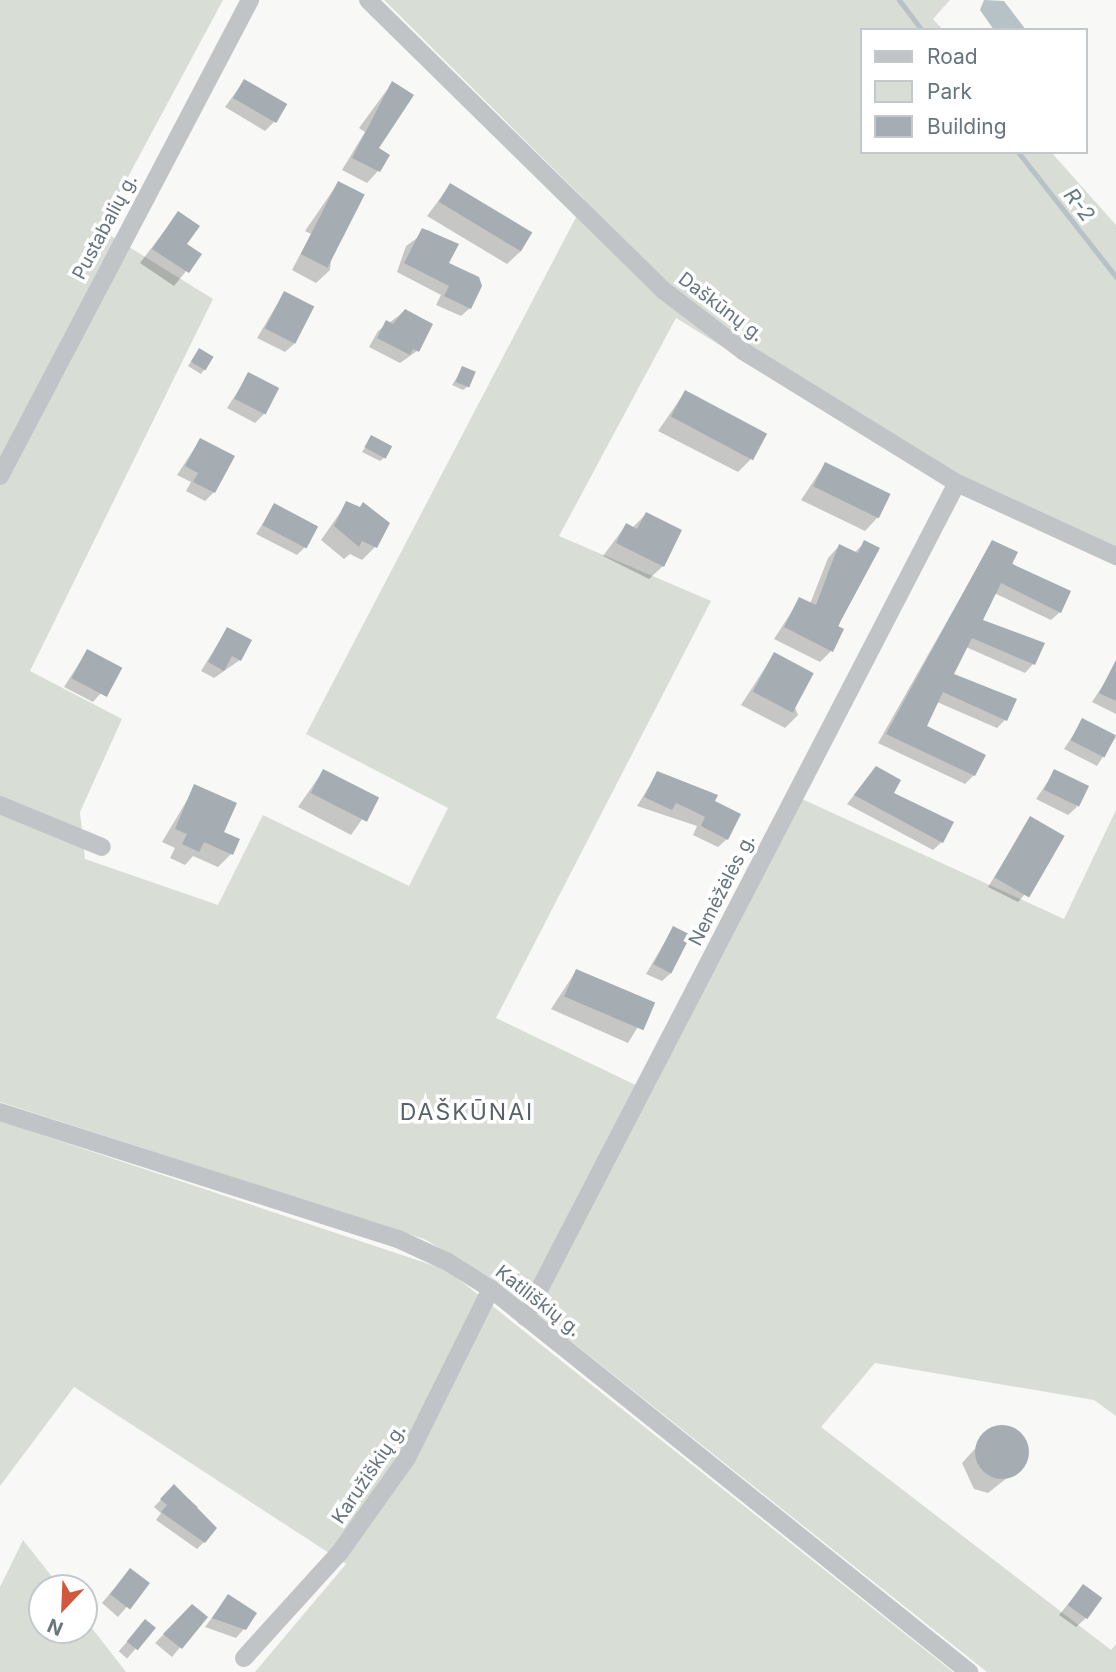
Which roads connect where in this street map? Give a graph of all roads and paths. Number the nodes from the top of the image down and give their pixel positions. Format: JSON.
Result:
{"nodes":[{"id":1,"x":250,"y":0,"type":"edge"},
{"id":2,"x":368,"y":0,"type":"edge"},
{"id":3,"x":0,"y":476,"type":"edge"},
{"id":4,"x":957,"y":483,"type":"junction"},
{"id":5,"x":1116,"y":556,"type":"edge"},
{"id":6,"x":0,"y":805,"type":"edge"},
{"id":7,"x":102,"y":847,"type":"dead end"},
{"id":8,"x":0,"y":1112,"type":"edge"},
{"id":9,"x":491,"y":1289,"type":"junction"},
{"id":10,"x":524,"y":1317,"type":"junction"},
{"id":11,"x":244,"y":1658,"type":"dead end"},
{"id":12,"x":969,"y":1672,"type":"edge"}],
"edges":[{"from":1,"to":3,"type":"street","name":"Pustabalių g."},
{"from":2,"to":4,"type":"street","name":"Daškūnų g."},
{"from":4,"to":5,"type":"street","name":"Daškūnų g."},
{"from":4,"to":10,"type":"street","name":"Nemėžėlės g."},
{"from":6,"to":7,"type":"street"},
{"from":8,"to":9,"type":"street","name":"Katiliškių g."},
{"from":9,"to":10,"type":"street","name":"Katiliškių g."},
{"from":9,"to":11,"type":"street","name":"Karužiškių g."},
{"from":10,"to":12,"type":"street","name":"Katiliškių g."}]}
